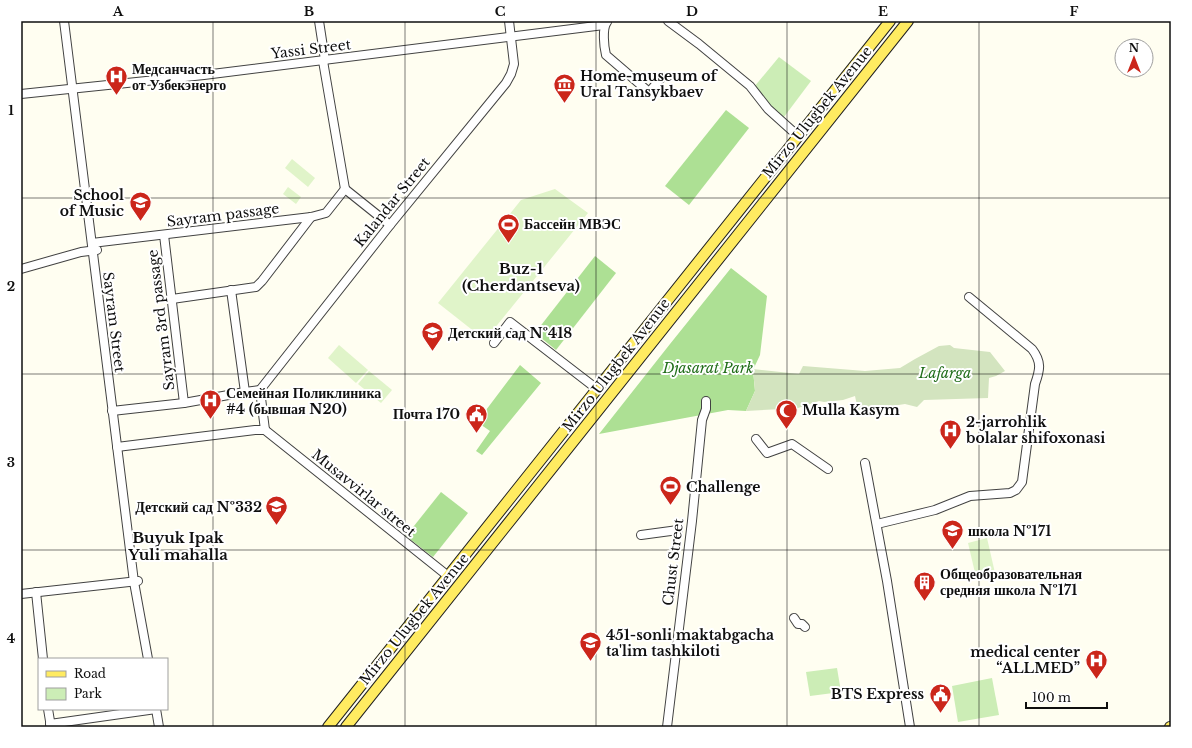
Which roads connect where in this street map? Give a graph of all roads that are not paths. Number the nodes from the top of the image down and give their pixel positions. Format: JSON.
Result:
{"nodes":[{"id":1,"x":64,"y":21,"type":"edge"},
{"id":2,"x":69,"y":21,"type":"edge"},
{"id":3,"x":319,"y":21,"type":"edge"},
{"id":4,"x":509,"y":21,"type":"edge"},
{"id":5,"x":668,"y":21,"type":"edge"},
{"id":6,"x":890,"y":21,"type":"edge"},
{"id":7,"x":908,"y":21,"type":"edge"},
{"id":8,"x":606,"y":23,"type":"edge"},
{"id":9,"x":510,"y":36,"type":"junction"},
{"id":10,"x":324,"y":60,"type":"junction"},
{"id":11,"x":662,"y":77,"type":"dead end"},
{"id":12,"x":75,"y":89,"type":"junction"},
{"id":13,"x":21,"y":94,"type":"edge"},
{"id":14,"x":807,"y":124,"type":"junction"},
{"id":15,"x":818,"y":133,"type":"junction"},
{"id":16,"x":798,"y":136,"type":"junction"},
{"id":17,"x":345,"y":189,"type":"junction"},
{"id":18,"x":311,"y":217,"type":"junction"},
{"id":19,"x":390,"y":225,"type":"junction"},
{"id":20,"x":164,"y":235,"type":"junction"},
{"id":21,"x":94,"y":247,"type":"junction"},
{"id":22,"x":21,"y":269,"type":"edge"},
{"id":23,"x":231,"y":290,"type":"junction"},
{"id":24,"x":969,"y":297,"type":"dead end"},
{"id":25,"x":172,"y":299,"type":"junction"},
{"id":26,"x":494,"y":343,"type":"dead end"},
{"id":27,"x":597,"y":389,"type":"junction"},
{"id":28,"x":260,"y":390,"type":"junction"},
{"id":29,"x":245,"y":392,"type":"junction"},
{"id":30,"x":706,"y":401,"type":"dead end"},
{"id":31,"x":184,"y":403,"type":"junction"},
{"id":32,"x":115,"y":411,"type":"junction"},
{"id":33,"x":265,"y":430,"type":"junction"},
{"id":34,"x":756,"y":439,"type":"dead end"},
{"id":35,"x":119,"y":447,"type":"junction"},
{"id":36,"x":866,"y":463,"type":"dead end"},
{"id":37,"x":828,"y":469,"type":"dead end"},
{"id":38,"x":877,"y":524,"type":"junction"},
{"id":39,"x":678,"y":530,"type":"dead end"},
{"id":40,"x":641,"y":535,"type":"dead end"},
{"id":41,"x":474,"y":544,"type":"junction"},
{"id":42,"x":484,"y":553,"type":"junction"},
{"id":43,"x":448,"y":576,"type":"junction"},
{"id":44,"x":136,"y":582,"type":"junction"},
{"id":45,"x":36,"y":592,"type":"junction"},
{"id":46,"x":21,"y":594,"type":"edge"},
{"id":47,"x":794,"y":618,"type":"dead end"},
{"id":48,"x":805,"y":628,"type":"dead end"},
{"id":49,"x":43,"y":658,"type":"edge"},
{"id":50,"x":148,"y":658,"type":"edge"},
{"id":51,"x":48,"y":710,"type":"edge"},
{"id":52,"x":150,"y":710,"type":"edge"},
{"id":53,"x":156,"y":710,"type":"edge"},
{"id":54,"x":51,"y":726,"type":"edge"},
{"id":55,"x":159,"y":727,"type":"edge"},
{"id":56,"x":328,"y":727,"type":"edge"},
{"id":57,"x":346,"y":727,"type":"edge"},
{"id":58,"x":667,"y":727,"type":"edge"},
{"id":59,"x":910,"y":727,"type":"edge"}],
"edges":[{"from":1,"to":12,"type":"street","name":"Sayram Street"},
{"from":2,"to":12,"type":"street","name":"Sayram Street"},
{"from":3,"to":10,"type":"street"},
{"from":4,"to":9,"type":"street","name":"Kalandar Street"},
{"from":5,"to":16,"type":"street"},
{"from":6,"to":14,"type":"main road","name":"Mirzo Ulugbek Avenue"},
{"from":7,"to":15,"type":"main road","name":"Mirzo Ulugbek Avenue"},
{"from":8,"to":9,"type":"street","name":"Yassi Street"},
{"from":8,"to":11,"type":"street"},
{"from":9,"to":10,"type":"street","name":"Yassi Street"},
{"from":9,"to":19,"type":"street","name":"Kalandar Street"},
{"from":10,"to":12,"type":"street","name":"Yassi Street"},
{"from":10,"to":17,"type":"street"},
{"from":12,"to":13,"type":"street","name":"Yassi Street"},
{"from":12,"to":21,"type":"street","name":"Sayram Street"},
{"from":14,"to":15,"type":"main road"},
{"from":14,"to":16,"type":"main road","name":"Mirzo Ulugbek Avenue"},
{"from":15,"to":42,"type":"main road","name":"Mirzo Ulugbek Avenue"},
{"from":16,"to":27,"type":"main road","name":"Mirzo Ulugbek Avenue"},
{"from":17,"to":18,"type":"street","name":"Sayram passage"},
{"from":17,"to":19,"type":"street"},
{"from":18,"to":20,"type":"street","name":"Sayram passage"},
{"from":18,"to":23,"type":"street"},
{"from":19,"to":28,"type":"street","name":"Kalandar Street"},
{"from":20,"to":21,"type":"street","name":"Sayram passage"},
{"from":20,"to":25,"type":"street","name":"Sayram 3rd passage"},
{"from":21,"to":22,"type":"street","name":"Sayram passage"},
{"from":21,"to":32,"type":"street","name":"Sayram Street"},
{"from":23,"to":25,"type":"street"},
{"from":23,"to":29,"type":"street"},
{"from":24,"to":38,"type":"street"},
{"from":25,"to":31,"type":"street","name":"Sayram 3rd passage"},
{"from":26,"to":27,"type":"street"},
{"from":27,"to":41,"type":"main road","name":"Mirzo Ulugbek Avenue"},
{"from":28,"to":29,"type":"street"},
{"from":28,"to":33,"type":"street"},
{"from":29,"to":31,"type":"street"},
{"from":30,"to":58,"type":"street","name":"Chust Street"},
{"from":31,"to":32,"type":"street"},
{"from":32,"to":35,"type":"street","name":"Sayram Street"},
{"from":33,"to":35,"type":"street"},
{"from":33,"to":43,"type":"street","name":"Musavvirlar street"},
{"from":34,"to":37,"type":"street"},
{"from":35,"to":44,"type":"street","name":"Sayram Street"},
{"from":36,"to":38,"type":"street"},
{"from":38,"to":59,"type":"street"},
{"from":39,"to":40,"type":"street"},
{"from":41,"to":42,"type":"main road"},
{"from":41,"to":43,"type":"main road","name":"Mirzo Ulugbek Avenue"},
{"from":42,"to":57,"type":"main road","name":"Mirzo Ulugbek Avenue"},
{"from":43,"to":56,"type":"main road","name":"Mirzo Ulugbek Avenue"},
{"from":44,"to":45,"type":"street"},
{"from":44,"to":50,"type":"street","name":"Sayram Street"},
{"from":45,"to":46,"type":"street"},
{"from":45,"to":49,"type":"street"},
{"from":47,"to":48,"type":"street"},
{"from":51,"to":54,"type":"street"},
{"from":52,"to":54,"type":"street"},
{"from":53,"to":55,"type":"street"}]}
